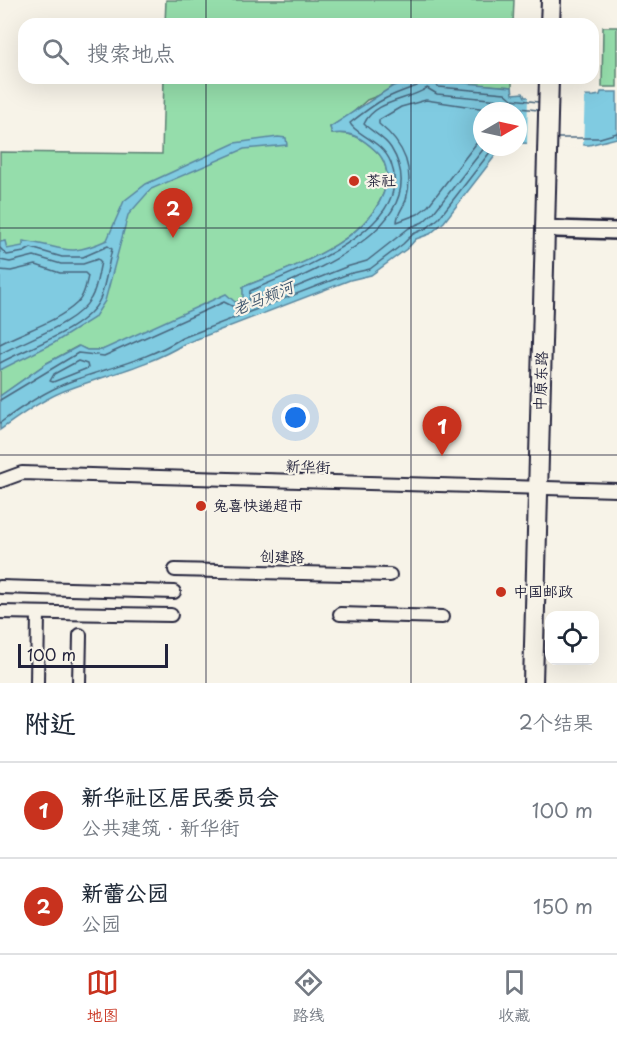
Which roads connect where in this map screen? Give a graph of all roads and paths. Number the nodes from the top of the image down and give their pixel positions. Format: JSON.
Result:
{"nodes":[{"id":1,"x":551,"y":0,"type":"edge"},
{"id":2,"x":563,"y":0,"type":"edge"},
{"id":3,"x":550,"y":18,"type":"edge"},
{"id":4,"x":562,"y":18,"type":"edge"},
{"id":5,"x":555,"y":84,"type":"edge"},
{"id":6,"x":554,"y":149,"type":"junction"},
{"id":7,"x":557,"y":229,"type":"junction"},
{"id":8,"x":617,"y":231,"type":"edge"},
{"id":9,"x":0,"y":481,"type":"edge"},
{"id":10,"x":544,"y":489,"type":"junction"},
{"id":11,"x":617,"y":490,"type":"edge"},
{"id":12,"x":175,"y":570,"type":"dead end"},
{"id":13,"x":390,"y":575,"type":"dead end"},
{"id":14,"x":0,"y":587,"type":"edge"},
{"id":15,"x":174,"y":592,"type":"dead end"},
{"id":16,"x":0,"y":612,"type":"edge"},
{"id":17,"x":38,"y":613,"type":"junction"},
{"id":18,"x":171,"y":615,"type":"dead end"},
{"id":19,"x":340,"y":615,"type":"dead end"},
{"id":20,"x":442,"y":617,"type":"dead end"},
{"id":21,"x":80,"y":634,"type":"dead end"},
{"id":22,"x":37,"y":683,"type":"edge"},
{"id":23,"x":79,"y":683,"type":"edge"},
{"id":24,"x":533,"y":683,"type":"edge"},
{"id":25,"x":545,"y":683,"type":"edge"}],
"edges":[{"from":1,"to":3,"type":"main road"},
{"from":2,"to":4,"type":"main road"},
{"from":5,"to":6,"type":"main road","name":"中原东路"},
{"from":6,"to":7,"type":"main road","name":"中原东路"},
{"from":6,"to":10,"type":"main road","name":"中原东路"},
{"from":7,"to":8,"type":"street"},
{"from":7,"to":10,"type":"main road","name":"中原东路"},
{"from":9,"to":10,"type":"street","name":"新华街"},
{"from":10,"to":11,"type":"street","name":"新华街"},
{"from":10,"to":24,"type":"main road","name":"中原东路"},
{"from":10,"to":25,"type":"main road","name":"中原东路"},
{"from":12,"to":13,"type":"street","name":"创建路"},
{"from":14,"to":15,"type":"street"},
{"from":16,"to":17,"type":"street"},
{"from":17,"to":18,"type":"street"},
{"from":17,"to":22,"type":"street"},
{"from":19,"to":20,"type":"street"},
{"from":21,"to":23,"type":"street"}]}
